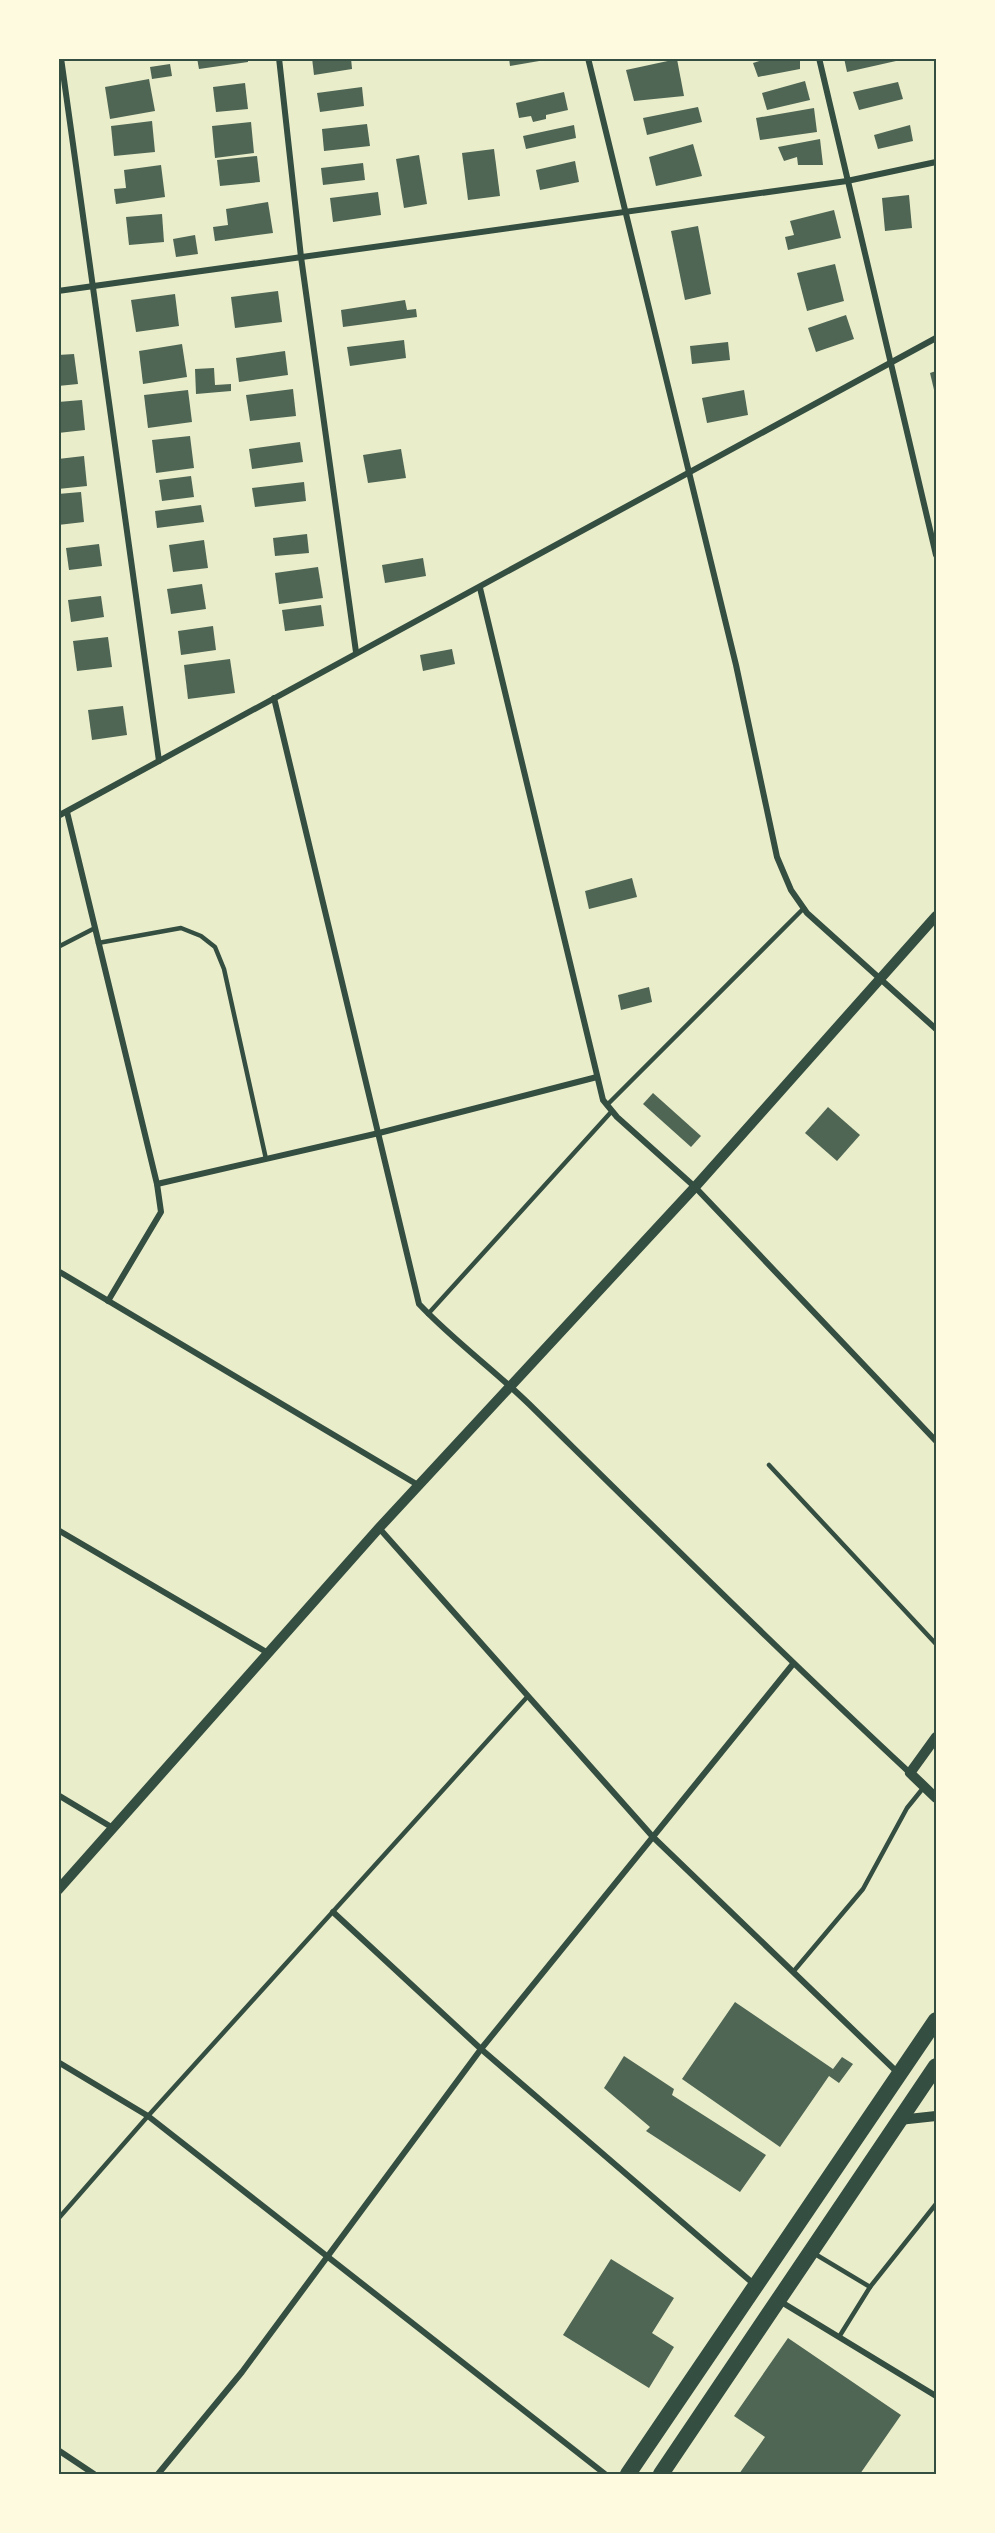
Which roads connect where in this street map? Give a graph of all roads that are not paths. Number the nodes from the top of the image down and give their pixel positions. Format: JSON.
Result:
{"nodes":[{"id":1,"x":61,"y":58,"type":"edge"},
{"id":2,"x":279,"y":58,"type":"edge"},
{"id":3,"x":588,"y":58,"type":"edge"},
{"id":4,"x":819,"y":58,"type":"edge"},
{"id":5,"x":936,"y":162,"type":"edge"},
{"id":6,"x":847,"y":181,"type":"junction"},
{"id":7,"x":625,"y":213,"type":"junction"},
{"id":8,"x":301,"y":257,"type":"junction"},
{"id":9,"x":93,"y":286,"type":"junction"},
{"id":10,"x":58,"y":291,"type":"edge"},
{"id":11,"x":936,"y":338,"type":"edge"},
{"id":12,"x":890,"y":363,"type":"junction"},
{"id":13,"x":689,"y":472,"type":"junction"},
{"id":14,"x":936,"y":555,"type":"edge"},
{"id":15,"x":480,"y":588,"type":"junction"},
{"id":16,"x":356,"y":652,"type":"junction"},
{"id":17,"x":274,"y":698,"type":"junction"},
{"id":18,"x":159,"y":761,"type":"junction"},
{"id":19,"x":67,"y":812,"type":"junction"},
{"id":20,"x":58,"y":816,"type":"edge"},
{"id":21,"x":804,"y":908,"type":"junction"},
{"id":22,"x":936,"y":915,"type":"edge"},
{"id":23,"x":95,"y":928,"type":"junction"},
{"id":24,"x":98,"y":943,"type":"junction"},
{"id":25,"x":58,"y":947,"type":"edge"},
{"id":26,"x":880,"y":978,"type":"junction"},
{"id":27,"x":936,"y":1029,"type":"edge"},
{"id":28,"x":597,"y":1077,"type":"junction"},
{"id":29,"x":610,"y":1108,"type":"junction"},
{"id":30,"x":379,"y":1133,"type":"junction"},
{"id":31,"x":266,"y":1159,"type":"junction"},
{"id":32,"x":157,"y":1184,"type":"junction"},
{"id":33,"x":695,"y":1187,"type":"junction"},
{"id":34,"x":58,"y":1271,"type":"edge"},
{"id":35,"x":108,"y":1301,"type":"junction"},
{"id":36,"x":428,"y":1314,"type":"junction"},
{"id":37,"x":510,"y":1386,"type":"junction"},
{"id":38,"x":936,"y":1441,"type":"edge"},
{"id":39,"x":769,"y":1465,"type":"dead end"},
{"id":40,"x":418,"y":1485,"type":"junction"},
{"id":41,"x":379,"y":1528,"type":"junction"},
{"id":42,"x":58,"y":1530,"type":"edge"},
{"id":43,"x":936,"y":1644,"type":"edge"},
{"id":44,"x":268,"y":1653,"type":"junction"},
{"id":45,"x":793,"y":1664,"type":"junction"},
{"id":46,"x":528,"y":1696,"type":"junction"},
{"id":47,"x":936,"y":1737,"type":"edge"},
{"id":48,"x":910,"y":1773,"type":"junction"},
{"id":49,"x":924,"y":1787,"type":"junction"},
{"id":50,"x":58,"y":1795,"type":"edge"},
{"id":51,"x":936,"y":1798,"type":"edge"},
{"id":52,"x":114,"y":1828,"type":"junction"},
{"id":53,"x":652,"y":1837,"type":"junction"},
{"id":54,"x":58,"y":1890,"type":"edge"},
{"id":55,"x":333,"y":1912,"type":"junction"},
{"id":56,"x":793,"y":1972,"type":"junction"},
{"id":57,"x":936,"y":2020,"type":"edge"},
{"id":58,"x":481,"y":2049,"type":"junction"},
{"id":59,"x":58,"y":2062,"type":"edge"},
{"id":60,"x":936,"y":2066,"type":"edge"},
{"id":61,"x":900,"y":2074,"type":"junction"},
{"id":62,"x":148,"y":2116,"type":"junction"},
{"id":63,"x":936,"y":2116,"type":"edge"},
{"id":64,"x":899,"y":2120,"type":"junction"},
{"id":65,"x":936,"y":2204,"type":"edge"},
{"id":66,"x":58,"y":2219,"type":"edge"},
{"id":67,"x":810,"y":2251,"type":"junction"},
{"id":68,"x":327,"y":2257,"type":"junction"},
{"id":69,"x":756,"y":2286,"type":"junction"},
{"id":70,"x":870,"y":2287,"type":"junction"},
{"id":71,"x":777,"y":2300,"type":"junction"},
{"id":72,"x":839,"y":2337,"type":"junction"},
{"id":73,"x":936,"y":2396,"type":"edge"},
{"id":74,"x":58,"y":2450,"type":"edge"},
{"id":75,"x":94,"y":2475,"type":"edge"},
{"id":76,"x":158,"y":2475,"type":"edge"},
{"id":77,"x":605,"y":2475,"type":"edge"},
{"id":78,"x":628,"y":2475,"type":"edge"},
{"id":79,"x":661,"y":2475,"type":"edge"}],
"edges":[{"from":1,"to":9,"type":"street"},
{"from":2,"to":8,"type":"street"},
{"from":3,"to":7,"type":"street"},
{"from":4,"to":6,"type":"street"},
{"from":5,"to":6,"type":"street"},
{"from":6,"to":7,"type":"street"},
{"from":6,"to":12,"type":"street"},
{"from":7,"to":8,"type":"street"},
{"from":7,"to":13,"type":"street"},
{"from":8,"to":9,"type":"street"},
{"from":8,"to":16,"type":"street"},
{"from":9,"to":10,"type":"street"},
{"from":9,"to":18,"type":"street"},
{"from":11,"to":12,"type":"street"},
{"from":12,"to":13,"type":"street"},
{"from":12,"to":14,"type":"street"},
{"from":13,"to":15,"type":"street"},
{"from":13,"to":21,"type":"street"},
{"from":15,"to":16,"type":"street"},
{"from":15,"to":28,"type":"street"},
{"from":16,"to":17,"type":"street"},
{"from":17,"to":18,"type":"street"},
{"from":17,"to":30,"type":"street"},
{"from":18,"to":19,"type":"street"},
{"from":19,"to":20,"type":"street"},
{"from":19,"to":23,"type":"street"},
{"from":21,"to":26,"type":"street"},
{"from":21,"to":29,"type":"lane"},
{"from":22,"to":26,"type":"street"},
{"from":23,"to":24,"type":"street"},
{"from":23,"to":25,"type":"lane"},
{"from":24,"to":31,"type":"lane"},
{"from":24,"to":32,"type":"street"},
{"from":26,"to":27,"type":"street"},
{"from":26,"to":33,"type":"street"},
{"from":28,"to":29,"type":"street"},
{"from":28,"to":30,"type":"street"},
{"from":29,"to":33,"type":"street"},
{"from":29,"to":36,"type":"lane"},
{"from":30,"to":31,"type":"street"},
{"from":30,"to":36,"type":"street"},
{"from":31,"to":32,"type":"street"},
{"from":32,"to":35,"type":"street"},
{"from":33,"to":37,"type":"street"},
{"from":33,"to":38,"type":"street"},
{"from":34,"to":35,"type":"street"},
{"from":35,"to":40,"type":"street"},
{"from":36,"to":37,"type":"street"},
{"from":37,"to":40,"type":"street"},
{"from":37,"to":45,"type":"street"},
{"from":39,"to":43,"type":"lane"},
{"from":40,"to":41,"type":"street"},
{"from":41,"to":44,"type":"street"},
{"from":41,"to":46,"type":"street"},
{"from":42,"to":44,"type":"street"},
{"from":44,"to":52,"type":"street"},
{"from":45,"to":48,"type":"street"},
{"from":45,"to":53,"type":"street"},
{"from":46,"to":53,"type":"street"},
{"from":46,"to":55,"type":"lane"},
{"from":47,"to":48,"type":"street"},
{"from":48,"to":49,"type":"street"},
{"from":49,"to":51,"type":"street"},
{"from":49,"to":56,"type":"lane"},
{"from":50,"to":52,"type":"street"},
{"from":52,"to":54,"type":"street"},
{"from":53,"to":56,"type":"street"},
{"from":53,"to":58,"type":"street"},
{"from":55,"to":58,"type":"street"},
{"from":55,"to":62,"type":"lane"},
{"from":56,"to":61,"type":"street"},
{"from":57,"to":61,"type":"highway"},
{"from":58,"to":68,"type":"street"},
{"from":58,"to":69,"type":"street"},
{"from":59,"to":62,"type":"street"},
{"from":60,"to":64,"type":"highway"},
{"from":61,"to":69,"type":"highway"},
{"from":62,"to":66,"type":"lane"},
{"from":62,"to":68,"type":"street"},
{"from":63,"to":64,"type":"street"},
{"from":64,"to":67,"type":"highway"},
{"from":65,"to":70,"type":"lane"},
{"from":67,"to":70,"type":"lane"},
{"from":67,"to":71,"type":"highway"},
{"from":68,"to":76,"type":"street"},
{"from":68,"to":77,"type":"street"},
{"from":69,"to":78,"type":"highway"},
{"from":70,"to":72,"type":"lane"},
{"from":71,"to":72,"type":"street"},
{"from":71,"to":79,"type":"highway"},
{"from":72,"to":73,"type":"street"},
{"from":74,"to":75,"type":"street"}]}
